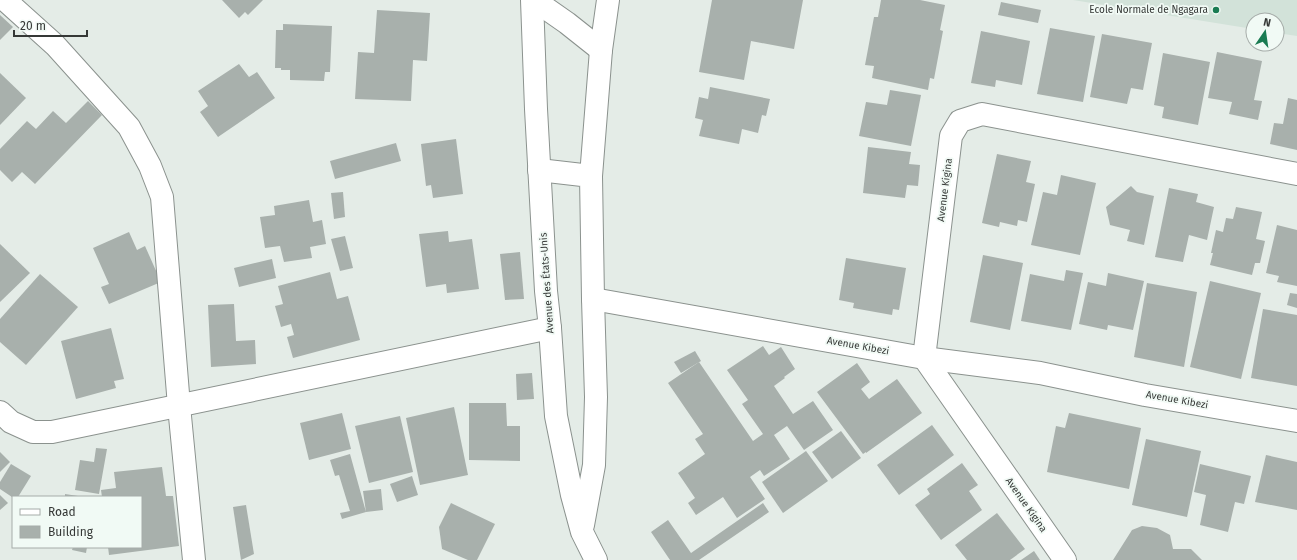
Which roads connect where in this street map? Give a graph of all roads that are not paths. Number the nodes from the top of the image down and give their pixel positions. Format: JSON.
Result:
{"nodes":[{"id":1,"x":5,"y":0,"type":"edge"},
{"id":2,"x":533,"y":0,"type":"edge"},
{"id":3,"x":608,"y":0,"type":"edge"},
{"id":4,"x":601,"y":50,"type":"junction"},
{"id":5,"x":539,"y":170,"type":"junction"},
{"id":6,"x":1297,"y":174,"type":"edge"},
{"id":7,"x":592,"y":176,"type":"junction"},
{"id":8,"x":593,"y":299,"type":"junction"},
{"id":9,"x":550,"y":328,"type":"junction"},
{"id":10,"x":924,"y":358,"type":"junction"},
{"id":11,"x":179,"y":406,"type":"junction"},
{"id":12,"x":0,"y":412,"type":"edge"},
{"id":13,"x":1297,"y":421,"type":"edge"},
{"id":14,"x":582,"y":532,"type":"junction"},
{"id":15,"x":194,"y":560,"type":"edge"},
{"id":16,"x":596,"y":560,"type":"edge"},
{"id":17,"x":1065,"y":560,"type":"edge"}],
"edges":[{"from":1,"to":11,"type":"street"},
{"from":2,"to":4,"type":"street"},
{"from":2,"to":5,"type":"street","name":"Avenue des États-Unis"},
{"from":3,"to":4,"type":"street"},
{"from":4,"to":7,"type":"street"},
{"from":5,"to":7,"type":"street"},
{"from":5,"to":9,"type":"street","name":"Avenue des États-Unis"},
{"from":6,"to":10,"type":"street","name":"Avenue Kigina"},
{"from":7,"to":8,"type":"street"},
{"from":8,"to":10,"type":"street","name":"Avenue Kibezi"},
{"from":8,"to":14,"type":"street"},
{"from":9,"to":11,"type":"street"},
{"from":9,"to":14,"type":"street","name":"Avenue des États-Unis"},
{"from":10,"to":13,"type":"street","name":"Avenue Kibezi"},
{"from":10,"to":17,"type":"street","name":"Avenue Kigina"},
{"from":11,"to":12,"type":"street"},
{"from":11,"to":15,"type":"street"},
{"from":14,"to":16,"type":"street","name":"Avenue des États-Unis"}]}
